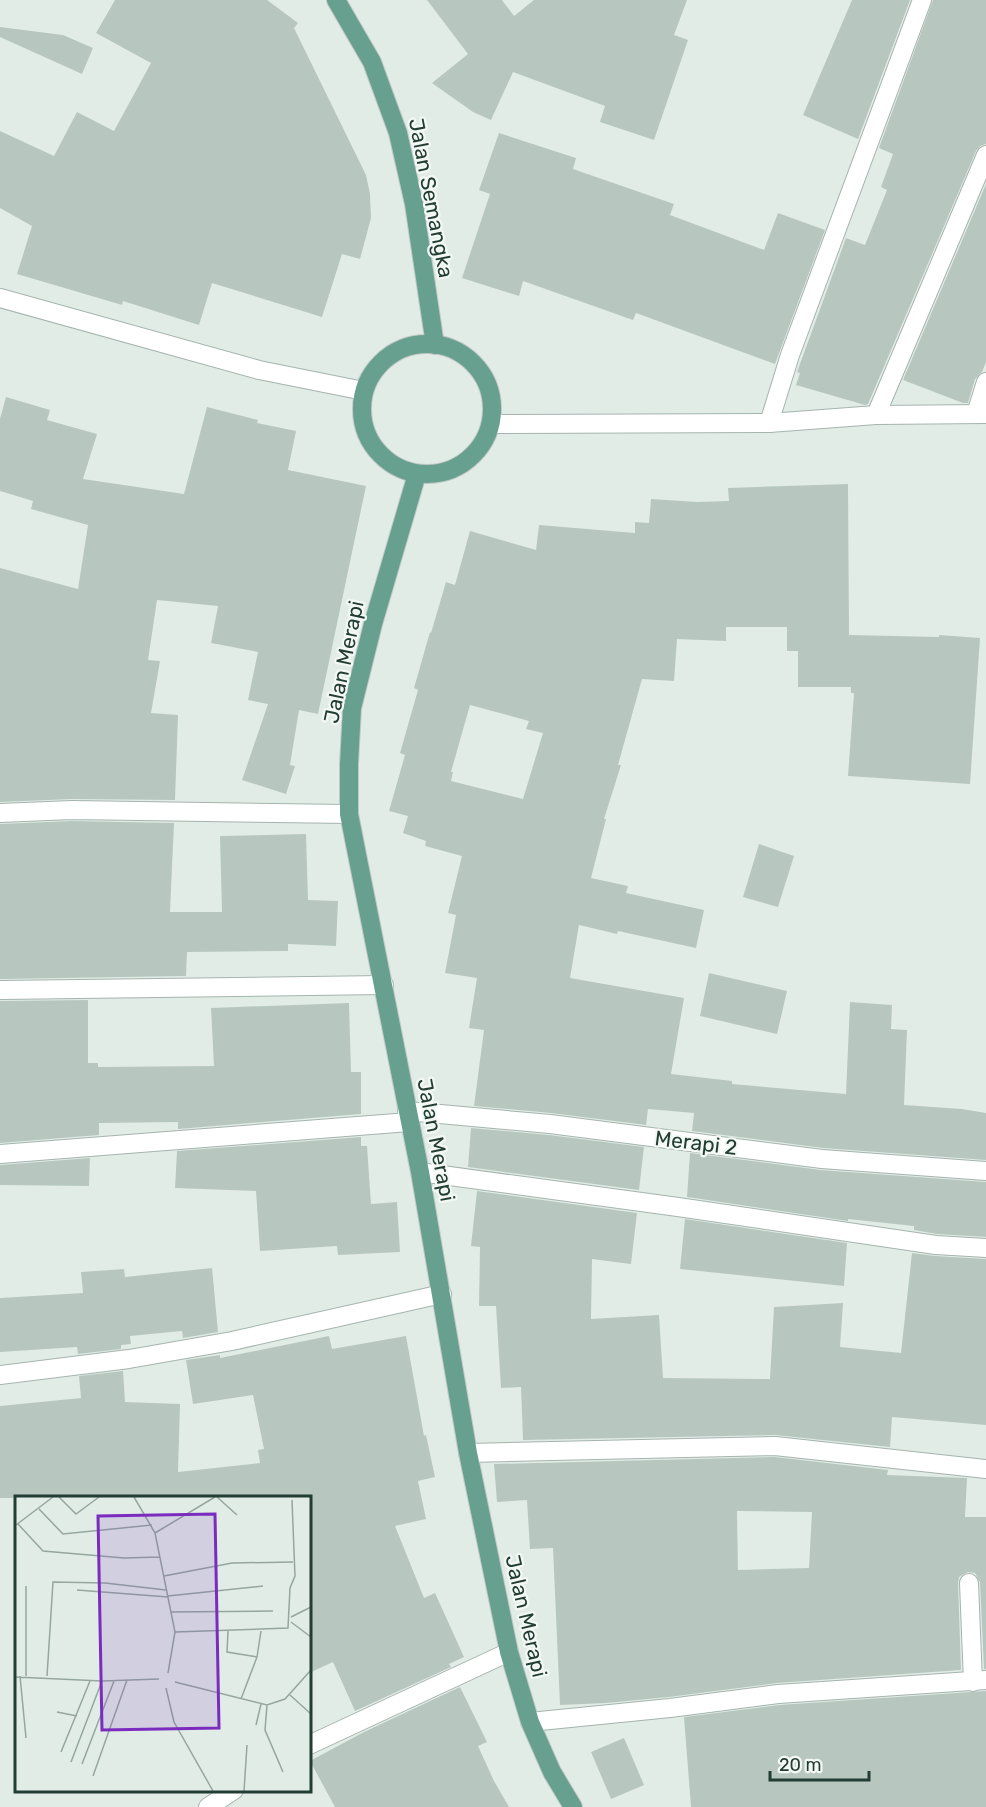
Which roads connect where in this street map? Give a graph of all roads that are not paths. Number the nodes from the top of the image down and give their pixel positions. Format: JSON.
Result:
{"nodes":[{"id":1,"x":336,"y":0,"type":"edge"},
{"id":2,"x":922,"y":0,"type":"edge"},
{"id":3,"x":986,"y":155,"type":"edge"},
{"id":4,"x":0,"y":298,"type":"edge"},
{"id":5,"x":435,"y":345,"type":"junction"},
{"id":6,"x":986,"y":382,"type":"edge"},
{"id":7,"x":364,"y":391,"type":"junction"},
{"id":8,"x":981,"y":414,"type":"edge"},
{"id":9,"x":876,"y":415,"type":"junction"},
{"id":10,"x":769,"y":423,"type":"junction"},
{"id":11,"x":491,"y":424,"type":"junction"},
{"id":12,"x":417,"y":474,"type":"junction"},
{"id":13,"x":0,"y":813,"type":"edge"},
{"id":14,"x":349,"y":814,"type":"junction"},
{"id":15,"x":384,"y":985,"type":"junction"},
{"id":16,"x":0,"y":990,"type":"edge"},
{"id":17,"x":408,"y":1117,"type":"junction"},
{"id":18,"x":0,"y":1154,"type":"edge"},
{"id":19,"x":986,"y":1171,"type":"edge"},
{"id":20,"x":420,"y":1172,"type":"junction"},
{"id":21,"x":986,"y":1248,"type":"edge"},
{"id":22,"x":442,"y":1294,"type":"junction"},
{"id":23,"x":0,"y":1375,"type":"edge"},
{"id":24,"x":468,"y":1453,"type":"junction"},
{"id":25,"x":986,"y":1469,"type":"edge"},
{"id":26,"x":969,"y":1583,"type":"dead end"},
{"id":27,"x":509,"y":1652,"type":"junction"},
{"id":28,"x":980,"y":1681,"type":"edge"},
{"id":29,"x":530,"y":1722,"type":"junction"},
{"id":30,"x":310,"y":1745,"type":"edge"},
{"id":31,"x":232,"y":1792,"type":"edge"},
{"id":32,"x":208,"y":1807,"type":"edge"},
{"id":33,"x":573,"y":1807,"type":"edge"}],
"edges":[{"from":1,"to":5,"type":"main road","name":"Jalan Semangka"},
{"from":2,"to":10,"type":"street"},
{"from":3,"to":9,"type":"street"},
{"from":4,"to":7,"type":"street"},
{"from":5,"to":7,"type":"main road"},
{"from":5,"to":11,"type":"main road"},
{"from":6,"to":8,"type":"street"},
{"from":7,"to":12,"type":"main road"},
{"from":8,"to":9,"type":"street"},
{"from":9,"to":10,"type":"street"},
{"from":10,"to":11,"type":"street"},
{"from":11,"to":12,"type":"main road"},
{"from":12,"to":14,"type":"main road","name":"Jalan Merapi"},
{"from":13,"to":14,"type":"street"},
{"from":14,"to":15,"type":"main road","name":"Jalan Merapi"},
{"from":15,"to":16,"type":"street"},
{"from":15,"to":17,"type":"main road","name":"Jalan Merapi"},
{"from":17,"to":18,"type":"street","name":"Merapi 2"},
{"from":17,"to":19,"type":"street","name":"Merapi 2"},
{"from":17,"to":20,"type":"main road","name":"Jalan Merapi"},
{"from":20,"to":21,"type":"street"},
{"from":20,"to":22,"type":"main road","name":"Jalan Merapi"},
{"from":22,"to":23,"type":"street"},
{"from":22,"to":24,"type":"main road","name":"Jalan Merapi"},
{"from":24,"to":25,"type":"street"},
{"from":24,"to":27,"type":"main road","name":"Jalan Merapi"},
{"from":26,"to":28,"type":"street"},
{"from":27,"to":29,"type":"main road","name":"Jalan Merapi"},
{"from":27,"to":30,"type":"street"},
{"from":28,"to":29,"type":"street"},
{"from":29,"to":33,"type":"main road","name":"Jalan Merapi"},
{"from":31,"to":32,"type":"street"}]}
